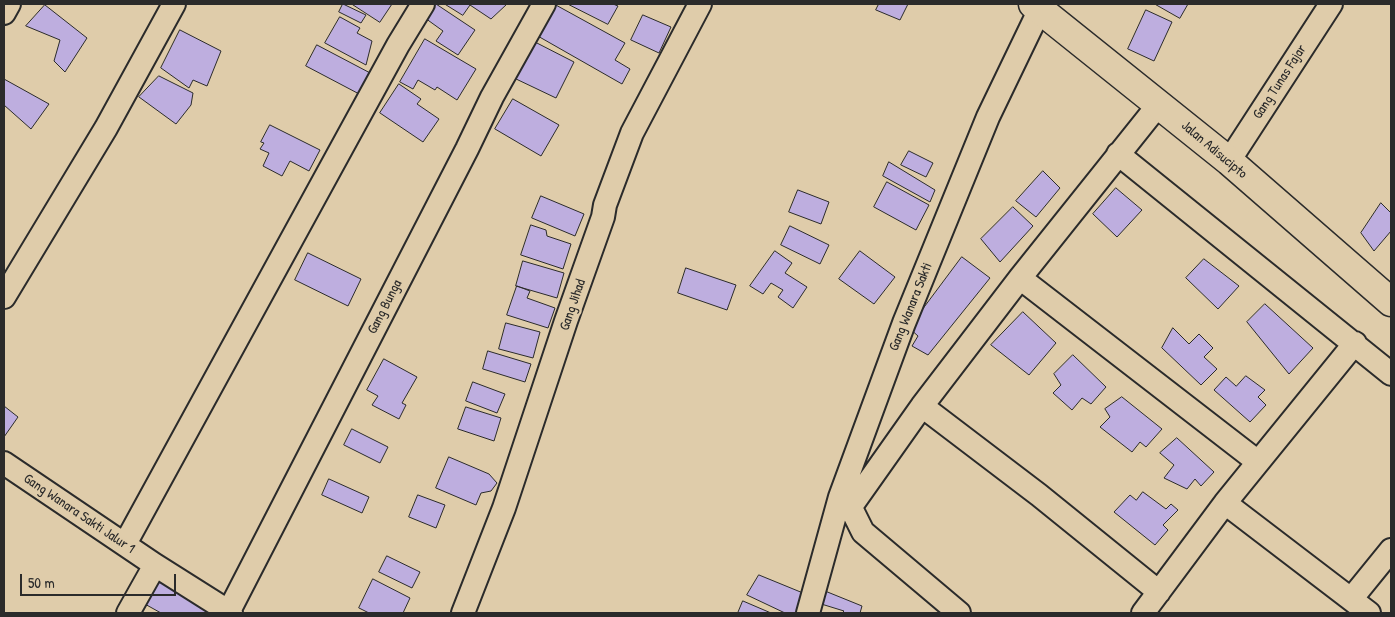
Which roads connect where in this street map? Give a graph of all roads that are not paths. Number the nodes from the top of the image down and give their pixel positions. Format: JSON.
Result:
{"nodes":[{"id":1,"x":9,"y":4,"type":"edge"},
{"id":2,"x":174,"y":4,"type":"edge"},
{"id":3,"x":423,"y":4,"type":"edge"},
{"id":4,"x":544,"y":4,"type":"edge"},
{"id":5,"x":700,"y":4,"type":"edge"},
{"id":6,"x":1331,"y":4,"type":"edge"},
{"id":7,"x":1036,"y":7,"type":"edge"},
{"id":8,"x":4,"y":13,"type":"edge"},
{"id":9,"x":1159,"y":104,"type":"junction"},
{"id":10,"x":1118,"y":154,"type":"junction"},
{"id":11,"x":1229,"y":161,"type":"junction"},
{"id":12,"x":1020,"y":278,"type":"junction"},
{"id":13,"x":4,"y":297,"type":"edge"},
{"id":14,"x":1391,"y":302,"type":"edge"},
{"id":15,"x":1355,"y":344,"type":"junction"},
{"id":16,"x":1391,"y":374,"type":"edge"},
{"id":17,"x":922,"y":406,"type":"junction"},
{"id":18,"x":1258,"y":462,"type":"junction"},
{"id":19,"x":4,"y":463,"type":"edge"},
{"id":20,"x":1225,"y":503,"type":"junction"},
{"id":21,"x":125,"y":544,"type":"junction"},
{"id":22,"x":1391,"y":550,"type":"edge"},
{"id":23,"x":155,"y":565,"type":"junction"},
{"id":24,"x":1159,"y":592,"type":"junction"},
{"id":25,"x":1352,"y":598,"type":"junction"},
{"id":26,"x":230,"y":612,"type":"edge"},
{"id":27,"x":128,"y":613,"type":"edge"},
{"id":28,"x":463,"y":613,"type":"edge"},
{"id":29,"x":808,"y":613,"type":"edge"},
{"id":30,"x":959,"y":613,"type":"edge"},
{"id":31,"x":1142,"y":613,"type":"edge"},
{"id":32,"x":1369,"y":613,"type":"edge"}],
"edges":[{"from":1,"to":8,"type":"street"},
{"from":2,"to":13,"type":"street"},
{"from":3,"to":21,"type":"street"},
{"from":4,"to":26,"type":"street","name":"Gang Bunga"},
{"from":5,"to":28,"type":"street","name":"Gang Jihad"},
{"from":6,"to":11,"type":"street","name":"Gang Tunas Fajar"},
{"from":7,"to":9,"type":"main road","name":"Jalan Adisucipto"},
{"from":7,"to":29,"type":"street","name":"Gang Wanara Sakti"},
{"from":9,"to":10,"type":"street"},
{"from":9,"to":11,"type":"main road","name":"Jalan Adisucipto"},
{"from":10,"to":12,"type":"street"},
{"from":10,"to":15,"type":"street"},
{"from":11,"to":14,"type":"main road","name":"Jalan Adisucipto"},
{"from":12,"to":17,"type":"street"},
{"from":12,"to":18,"type":"street"},
{"from":15,"to":16,"type":"street"},
{"from":15,"to":18,"type":"street"},
{"from":17,"to":24,"type":"street"},
{"from":17,"to":30,"type":"street"},
{"from":18,"to":20,"type":"street"},
{"from":19,"to":21,"type":"street","name":"Gang Wanara Sakti Jalur 1"},
{"from":20,"to":24,"type":"street"},
{"from":20,"to":25,"type":"street"},
{"from":21,"to":23,"type":"street","name":"Gang Wanara Sakti Jalur 1"},
{"from":22,"to":25,"type":"street"},
{"from":23,"to":26,"type":"street","name":"Gang Wanara Sakti Jalur 1"},
{"from":23,"to":27,"type":"street"},
{"from":24,"to":31,"type":"street"},
{"from":25,"to":32,"type":"street"}]}
